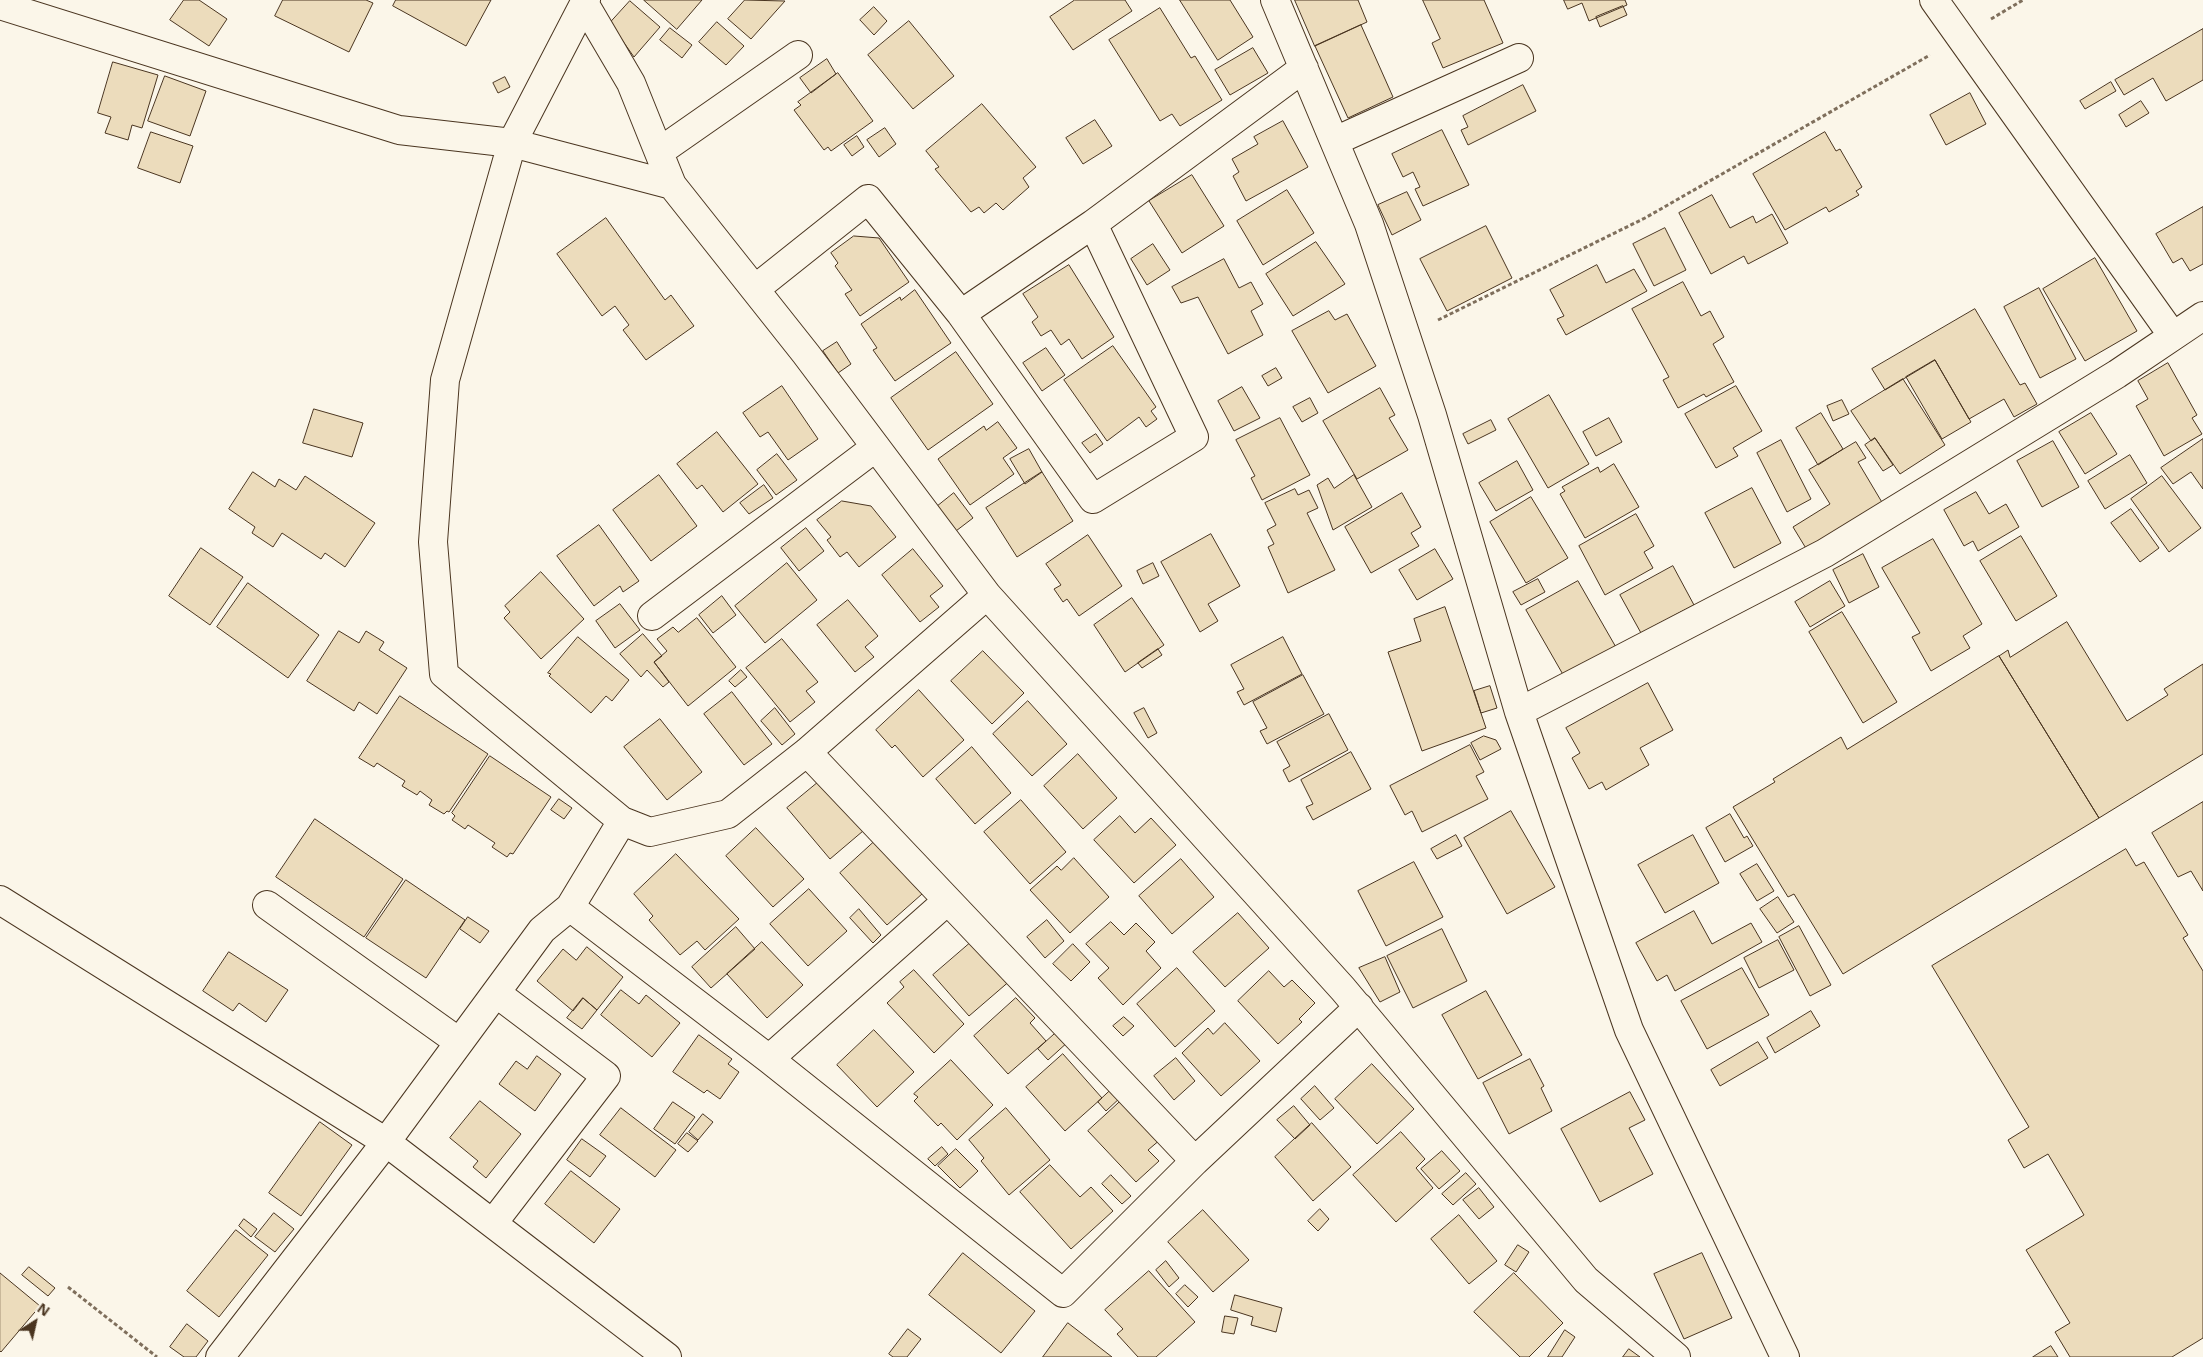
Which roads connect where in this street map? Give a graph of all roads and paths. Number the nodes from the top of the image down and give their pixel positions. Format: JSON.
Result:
{"nodes":[{"id":1,"x":1275,"y":0,"type":"edge"},
{"id":2,"x":1934,"y":0,"type":"edge"},
{"id":3,"x":2023,"y":0,"type":"edge"},
{"id":4,"x":585,"y":2,"type":"edge"},
{"id":5,"x":0,"y":5,"type":"edge"},
{"id":6,"x":1960,"y":38,"type":"junction"},
{"id":7,"x":798,"y":55,"type":"dead end"},
{"id":8,"x":1519,"y":58,"type":"dead end"},
{"id":9,"x":1304,"y":68,"type":"junction"},
{"id":10,"x":1335,"y":141,"type":"junction"},
{"id":11,"x":512,"y":143,"type":"junction"},
{"id":12,"x":659,"y":152,"type":"junction"},
{"id":13,"x":672,"y":185,"type":"junction"},
{"id":14,"x":1093,"y":224,"type":"junction"},
{"id":15,"x":755,"y":290,"type":"junction"},
{"id":16,"x":961,"y":314,"type":"junction"},
{"id":17,"x":2203,"y":316,"type":"edge"},
{"id":18,"x":1406,"y":336,"type":"junction"},
{"id":19,"x":2173,"y":336,"type":"junction"},
{"id":20,"x":876,"y":447,"type":"junction"},
{"id":21,"x":987,"y":595,"type":"junction"},
{"id":22,"x":652,"y":616,"type":"dead end"},
{"id":23,"x":1518,"y":712,"type":"junction"},
{"id":24,"x":807,"y":752,"type":"junction"},
{"id":25,"x":622,"y":821,"type":"junction"},
{"id":26,"x":0,"y":900,"type":"edge"},
{"id":27,"x":947,"y":900,"type":"junction"},
{"id":28,"x":267,"y":905,"type":"dead end"},
{"id":29,"x":570,"y":907,"type":"junction"},
{"id":30,"x":496,"y":993,"type":"junction"},
{"id":31,"x":1359,"y":1007,"type":"junction"},
{"id":32,"x":459,"y":1042,"type":"junction"},
{"id":33,"x":769,"y":1059,"type":"junction"},
{"id":34,"x":386,"y":1142,"type":"junction"},
{"id":35,"x":1195,"y":1161,"type":"junction"},
{"id":36,"x":493,"y":1223,"type":"junction"},
{"id":37,"x":68,"y":1287,"type":"dead end"},
{"id":38,"x":157,"y":1357,"type":"edge"},
{"id":39,"x":220,"y":1357,"type":"edge"},
{"id":40,"x":668,"y":1357,"type":"edge"},
{"id":41,"x":1676,"y":1357,"type":"edge"},
{"id":42,"x":1785,"y":1357,"type":"edge"}],
"edges":[{"from":1,"to":9,"type":"street"},
{"from":2,"to":6,"type":"street"},
{"from":3,"to":6,"type":"path"},
{"from":4,"to":11,"type":"street"},
{"from":4,"to":12,"type":"street"},
{"from":5,"to":11,"type":"street"},
{"from":6,"to":18,"type":"path"},
{"from":6,"to":19,"type":"street"},
{"from":7,"to":12,"type":"street"},
{"from":8,"to":10,"type":"street"},
{"from":9,"to":10,"type":"street"},
{"from":9,"to":14,"type":"street"},
{"from":10,"to":18,"type":"street"},
{"from":11,"to":13,"type":"street"},
{"from":11,"to":25,"type":"street"},
{"from":12,"to":13,"type":"street"},
{"from":13,"to":15,"type":"street"},
{"from":14,"to":16,"type":"street"},
{"from":14,"to":16,"type":"street"},
{"from":15,"to":16,"type":"street"},
{"from":15,"to":20,"type":"street"},
{"from":17,"to":19,"type":"street"},
{"from":18,"to":23,"type":"street"},
{"from":19,"to":23,"type":"street"},
{"from":20,"to":21,"type":"street"},
{"from":20,"to":22,"type":"street"},
{"from":21,"to":24,"type":"street"},
{"from":21,"to":31,"type":"street"},
{"from":23,"to":42,"type":"street"},
{"from":24,"to":25,"type":"street"},
{"from":24,"to":27,"type":"street"},
{"from":25,"to":29,"type":"street"},
{"from":26,"to":34,"type":"street"},
{"from":27,"to":33,"type":"street"},
{"from":27,"to":35,"type":"street"},
{"from":28,"to":32,"type":"street"},
{"from":29,"to":30,"type":"street"},
{"from":29,"to":33,"type":"street"},
{"from":30,"to":32,"type":"street"},
{"from":30,"to":36,"type":"street"},
{"from":31,"to":35,"type":"street"},
{"from":31,"to":41,"type":"street"},
{"from":32,"to":34,"type":"street"},
{"from":33,"to":35,"type":"street"},
{"from":34,"to":36,"type":"street"},
{"from":34,"to":39,"type":"street"},
{"from":36,"to":40,"type":"street"},
{"from":37,"to":38,"type":"path"}]}
